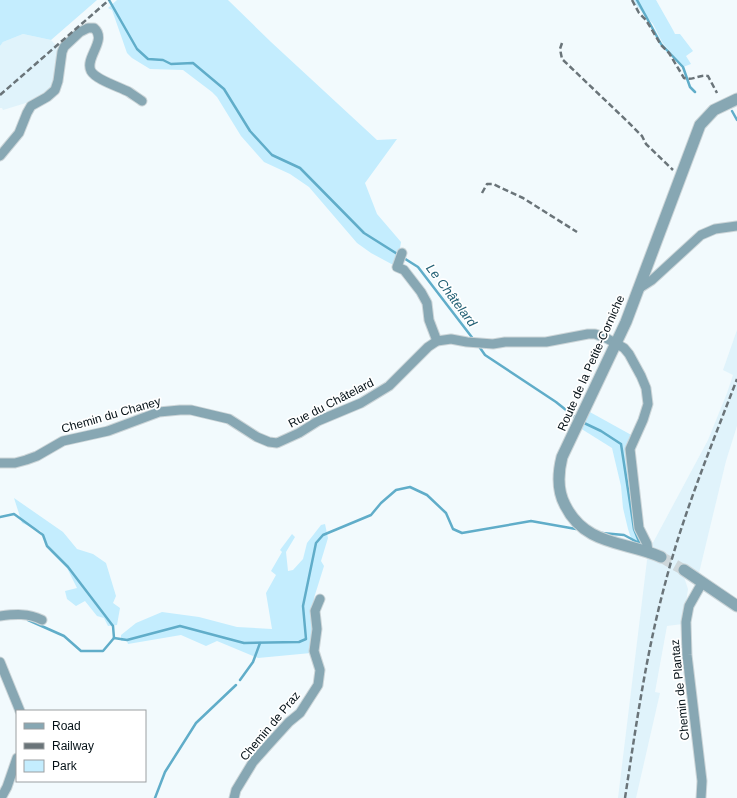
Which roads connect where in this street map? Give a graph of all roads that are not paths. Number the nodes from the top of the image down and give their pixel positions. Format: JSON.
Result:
{"nodes":[{"id":1,"x":737,"y":99,"type":"edge"},
{"id":2,"x":142,"y":101,"type":"dead end"},
{"id":3,"x":2,"y":152,"type":"edge"},
{"id":4,"x":737,"y":226,"type":"edge"},
{"id":5,"x":399,"y":260,"type":"dead end"},
{"id":6,"x":638,"y":289,"type":"junction"},
{"id":7,"x":437,"y":341,"type":"junction"},
{"id":8,"x":616,"y":344,"type":"junction"},
{"id":9,"x":274,"y":443,"type":"joint"},
{"id":10,"x":0,"y":463,"type":"edge"},
{"id":11,"x":648,"y":552,"type":"junction"},
{"id":12,"x":661,"y":557,"type":"tunnel mouth"},
{"id":13,"x":684,"y":570,"type":"tunnel mouth"},
{"id":14,"x":702,"y":583,"type":"junction"},
{"id":15,"x":320,"y":599,"type":"dead end"},
{"id":16,"x":737,"y":606,"type":"edge"},
{"id":17,"x":0,"y":616,"type":"edge"},
{"id":18,"x":42,"y":620,"type":"dead end"},
{"id":19,"x":0,"y":662,"type":"edge"},
{"id":20,"x":20,"y":710,"type":"edge"},
{"id":21,"x":16,"y":761,"type":"edge"},
{"id":22,"x":1,"y":798,"type":"edge"},
{"id":23,"x":234,"y":798,"type":"edge"},
{"id":24,"x":702,"y":798,"type":"edge"}],
"edges":[{"from":1,"to":6,"type":"street","name":"Route de la Petite-Corniche"},
{"from":2,"to":3,"type":"street"},
{"from":4,"to":6,"type":"street"},
{"from":5,"to":7,"type":"street"},
{"from":6,"to":8,"type":"street","name":"Route de la Petite-Corniche"},
{"from":7,"to":8,"type":"street"},
{"from":7,"to":9,"type":"street","name":"Rue du Châtelard"},
{"from":8,"to":11,"type":"street"},
{"from":8,"to":11,"type":"street","name":"Route de la Petite-Corniche"},
{"from":9,"to":10,"type":"street","name":"Chemin du Chaney"},
{"from":11,"to":12,"type":"street","name":"Route de la Petite-Corniche"},
{"from":13,"to":14,"type":"street"},
{"from":14,"to":16,"type":"street"},
{"from":14,"to":24,"type":"street","name":"Chemin de Plantaz"},
{"from":15,"to":23,"type":"street","name":"Chemin de Praz"},
{"from":17,"to":18,"type":"street"},
{"from":19,"to":20,"type":"street"},
{"from":21,"to":22,"type":"street"}]}
